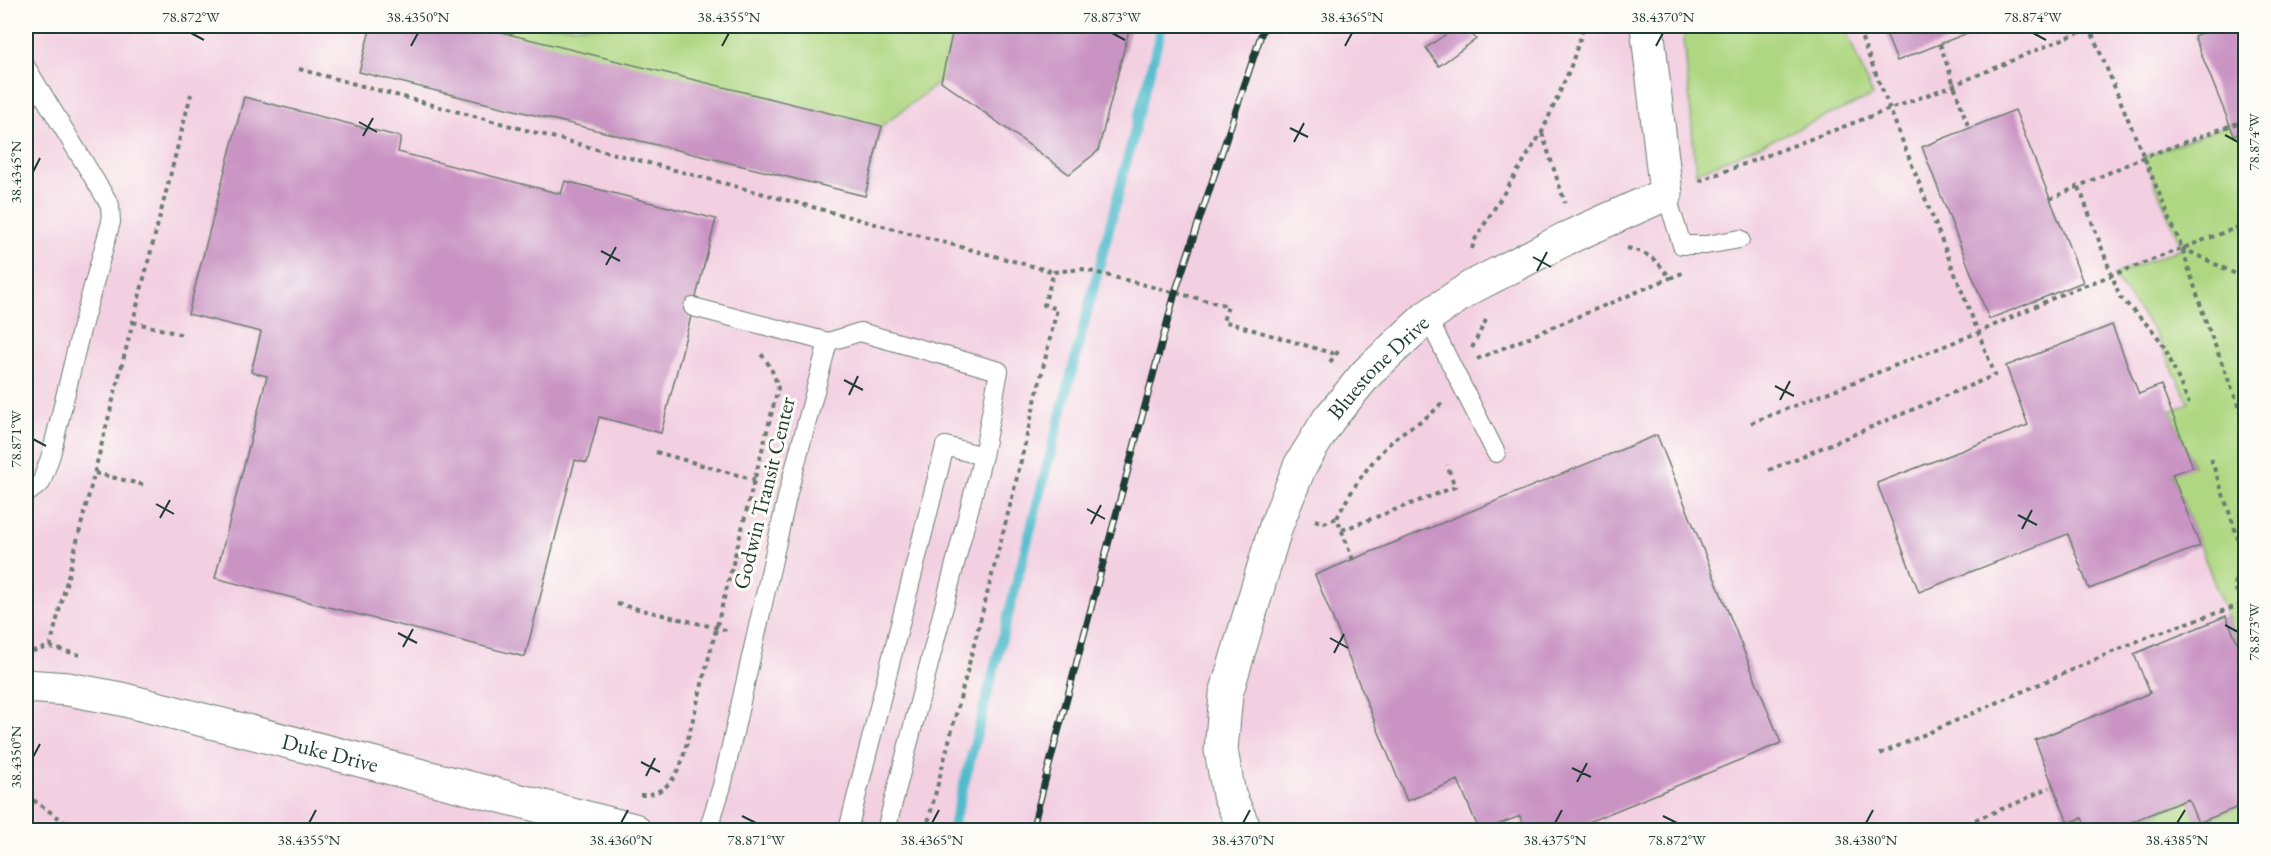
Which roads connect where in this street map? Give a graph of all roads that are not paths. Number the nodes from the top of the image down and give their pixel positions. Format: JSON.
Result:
{"nodes":[{"id":1,"x":1647,"y":26,"type":"edge"},
{"id":2,"x":26,"y":67,"type":"edge"},
{"id":3,"x":1666,"y":194,"type":"junction"},
{"id":4,"x":1740,"y":240,"type":"dead end"},
{"id":5,"x":693,"y":307,"type":"dead end"},
{"id":6,"x":1427,"y":317,"type":"junction"},
{"id":7,"x":828,"y":342,"type":"junction"},
{"id":8,"x":1496,"y":453,"type":"dead end"},
{"id":9,"x":983,"y":456,"type":"junction"},
{"id":10,"x":26,"y":494,"type":"edge"},
{"id":11,"x":26,"y":686,"type":"edge"},
{"id":12,"x":594,"y":825,"type":"edge"},
{"id":13,"x":634,"y":831,"type":"edge"},
{"id":14,"x":708,"y":831,"type":"edge"},
{"id":15,"x":848,"y":831,"type":"edge"},
{"id":16,"x":886,"y":831,"type":"edge"},
{"id":17,"x":1245,"y":831,"type":"edge"}],
"edges":[{"from":1,"to":3,"type":"street"},
{"from":2,"to":10,"type":"lane"},
{"from":3,"to":4,"type":"lane"},
{"from":3,"to":6,"type":"street","name":"Bluestone Drive"},
{"from":5,"to":7,"type":"lane"},
{"from":6,"to":8,"type":"lane"},
{"from":6,"to":17,"type":"street","name":"Bluestone Drive"},
{"from":7,"to":9,"type":"lane"},
{"from":7,"to":14,"type":"lane","name":"Godwin Transit Center"},
{"from":9,"to":15,"type":"lane"},
{"from":9,"to":16,"type":"lane"},
{"from":11,"to":12,"type":"street","name":"Duke Drive"},
{"from":12,"to":13,"type":"street","name":"Duke Drive"}]}
